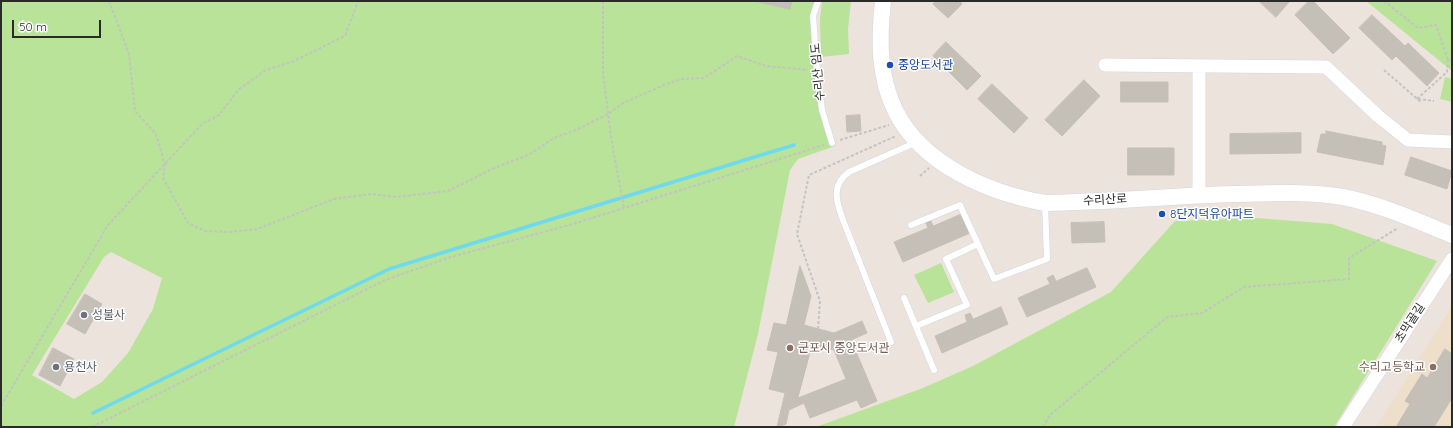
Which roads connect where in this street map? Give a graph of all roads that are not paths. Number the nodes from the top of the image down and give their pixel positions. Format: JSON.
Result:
{"nodes":[{"id":1,"x":818,"y":1,"type":"edge"},
{"id":2,"x":883,"y":1,"type":"edge"},
{"id":3,"x":1104,"y":66,"type":"dead end"},
{"id":4,"x":1199,"y":66,"type":"junction"},
{"id":5,"x":909,"y":131,"type":"junction"},
{"id":6,"x":1452,"y":142,"type":"edge"},
{"id":7,"x":832,"y":143,"type":"road end"},
{"id":8,"x":1199,"y":195,"type":"junction"},
{"id":9,"x":1045,"y":203,"type":"junction"},
{"id":10,"x":911,"y":225,"type":"dead end"},
{"id":11,"x":1452,"y":235,"type":"edge"},
{"id":12,"x":978,"y":244,"type":"junction"},
{"id":13,"x":1452,"y":259,"type":"edge"},
{"id":14,"x":904,"y":298,"type":"dead end"},
{"id":15,"x":916,"y":326,"type":"junction"},
{"id":16,"x":891,"y":342,"type":"dead end"},
{"id":17,"x":934,"y":370,"type":"dead end"},
{"id":18,"x":1343,"y":427,"type":"edge"}],
"edges":[{"from":1,"to":7,"type":"lane","name":"수리산 임도"},
{"from":2,"to":5,"type":"street","name":"수리산로"},
{"from":3,"to":4,"type":"street"},
{"from":4,"to":6,"type":"street"},
{"from":4,"to":8,"type":"street"},
{"from":5,"to":9,"type":"street","name":"수리산로"},
{"from":5,"to":16,"type":"lane"},
{"from":8,"to":9,"type":"street","name":"수리산로"},
{"from":8,"to":11,"type":"street","name":"수리산로"},
{"from":9,"to":12,"type":"lane"},
{"from":10,"to":12,"type":"lane"},
{"from":12,"to":15,"type":"lane"},
{"from":13,"to":18,"type":"street","name":"초막골길"},
{"from":14,"to":15,"type":"lane"},
{"from":15,"to":17,"type":"lane"}]}
